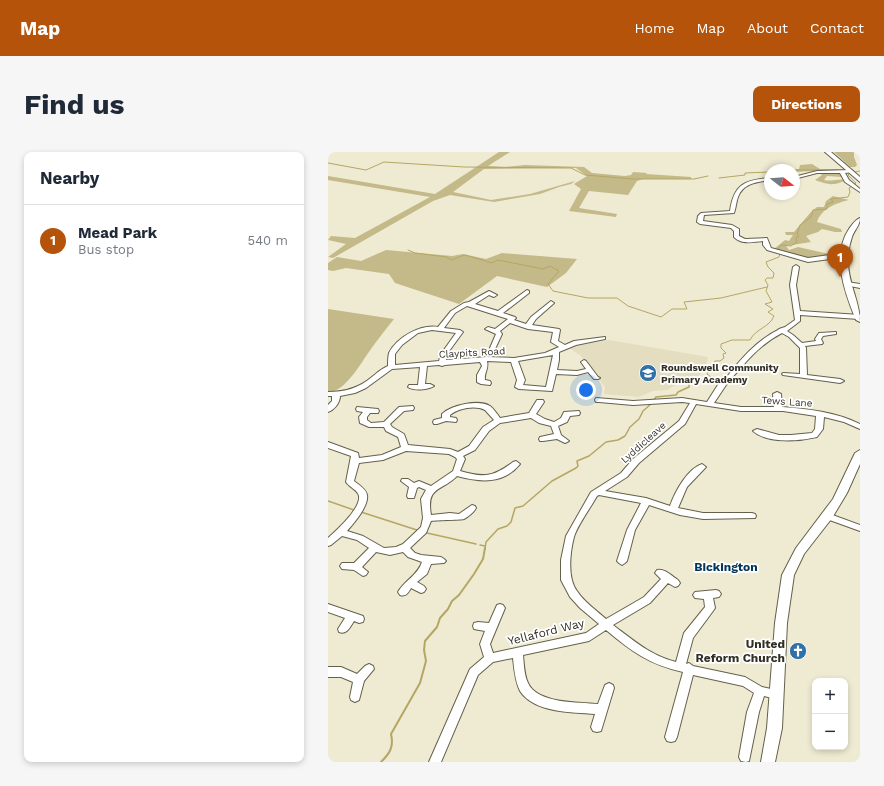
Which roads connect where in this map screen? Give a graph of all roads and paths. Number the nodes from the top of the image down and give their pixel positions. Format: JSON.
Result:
{"nodes":[{"id":1,"x":828,"y":152,"type":"edge"},
{"id":2,"x":842,"y":172,"type":"junction"},
{"id":3,"x":857,"y":175,"type":"edge"},
{"id":4,"x":800,"y":176,"type":"edge"},
{"id":5,"x":764,"y":180,"type":"edge"},
{"id":6,"x":858,"y":189,"type":"edge"},
{"id":7,"x":860,"y":220,"type":"edge"},
{"id":8,"x":845,"y":257,"type":"junction"},
{"id":9,"x":796,"y":266,"type":"dead end"},
{"id":10,"x":847,"y":284,"type":"junction"},
{"id":11,"x":860,"y":286,"type":"edge"},
{"id":12,"x":527,"y":292,"type":"dead end"},
{"id":13,"x":494,"y":295,"type":"dead end"},
{"id":14,"x":551,"y":303,"type":"dead end"},
{"id":15,"x":470,"y":304,"type":"junction"},
{"id":16,"x":499,"y":313,"type":"junction"},
{"id":17,"x":798,"y":313,"type":"junction"},
{"id":18,"x":859,"y":319,"type":"edge"},
{"id":19,"x":510,"y":321,"type":"junction"},
{"id":20,"x":528,"y":327,"type":"junction"},
{"id":21,"x":440,"y":329,"type":"junction"},
{"id":22,"x":488,"y":329,"type":"dead end"},
{"id":23,"x":781,"y":330,"type":"junction"},
{"id":24,"x":496,"y":331,"type":"junction"},
{"id":25,"x":831,"y":332,"type":"dead end"},
{"id":26,"x":603,"y":338,"type":"dead end"},
{"id":27,"x":800,"y":345,"type":"junction"},
{"id":28,"x":564,"y":347,"type":"junction"},
{"id":29,"x":493,"y":348,"type":"dead end"},
{"id":30,"x":556,"y":352,"type":"junction"},
{"id":31,"x":483,"y":360,"type":"junction"},
{"id":32,"x":514,"y":360,"type":"junction"},
{"id":33,"x":584,"y":362,"type":"dead end"},
{"id":34,"x":442,"y":364,"type":"junction"},
{"id":35,"x":424,"y":365,"type":"junction"},
{"id":36,"x":391,"y":366,"type":"junction"},
{"id":37,"x":590,"y":370,"type":"junction"},
{"id":38,"x":554,"y":372,"type":"junction"},
{"id":39,"x":785,"y":374,"type":"dead end"},
{"id":40,"x":803,"y":377,"type":"junction"},
{"id":41,"x":596,"y":378,"type":"dead end"},
{"id":42,"x":840,"y":382,"type":"dead end"},
{"id":43,"x":487,"y":383,"type":"dead end"},
{"id":44,"x":430,"y":386,"type":"dead end"},
{"id":45,"x":412,"y":387,"type":"dead end"},
{"id":46,"x":421,"y":387,"type":"junction"},
{"id":47,"x":332,"y":394,"type":"edge"},
{"id":48,"x":777,"y":394,"type":"dead end"},
{"id":49,"x":599,"y":400,"type":"dead end"},
{"id":50,"x":540,"y":402,"type":"dead end"},
{"id":51,"x":694,"y":402,"type":"junction"},
{"id":52,"x":710,"y":404,"type":"junction"},
{"id":53,"x":410,"y":408,"type":"dead end"},
{"id":54,"x":778,"y":409,"type":"junction"},
{"id":55,"x":328,"y":410,"type":"edge"},
{"id":56,"x":368,"y":410,"type":"dead end"},
{"id":57,"x":576,"y":413,"type":"dead end"},
{"id":58,"x":820,"y":414,"type":"junction"},
{"id":59,"x":532,"y":415,"type":"junction"},
{"id":60,"x":498,"y":421,"type":"junction"},
{"id":61,"x":436,"y":422,"type":"dead end"},
{"id":62,"x":386,"y":424,"type":"junction"},
{"id":63,"x":554,"y":425,"type":"junction"},
{"id":64,"x":860,"y":427,"type":"edge"},
{"id":65,"x":757,"y":431,"type":"dead end"},
{"id":66,"x":543,"y":439,"type":"dead end"},
{"id":67,"x":328,"y":445,"type":"edge"},
{"id":68,"x":405,"y":448,"type":"junction"},
{"id":69,"x":458,"y":455,"type":"junction"},
{"id":70,"x":859,"y":459,"type":"edge"},
{"id":71,"x":355,"y":461,"type":"junction"},
{"id":72,"x":516,"y":464,"type":"dead end"},
{"id":73,"x":702,"y":466,"type":"dead end"},
{"id":74,"x":456,"y":473,"type":"junction"},
{"id":75,"x":432,"y":489,"type":"junction"},
{"id":76,"x":598,"y":491,"type":"junction"},
{"id":77,"x":411,"y":496,"type":"dead end"},
{"id":78,"x":646,"y":501,"type":"junction"},
{"id":79,"x":472,"y":508,"type":"dead end"},
{"id":80,"x":673,"y":509,"type":"junction"},
{"id":81,"x":752,"y":516,"type":"dead end"},
{"id":82,"x":828,"y":516,"type":"junction"},
{"id":83,"x":428,"y":518,"type":"junction"},
{"id":84,"x":860,"y":528,"type":"edge"},
{"id":85,"x":340,"y":532,"type":"junction"},
{"id":86,"x":328,"y":543,"type":"edge"},
{"id":87,"x":375,"y":548,"type":"junction"},
{"id":88,"x":405,"y":548,"type":"junction"},
{"id":89,"x":428,"y":560,"type":"junction"},
{"id":90,"x":441,"y":561,"type":"dead end"},
{"id":91,"x":622,"y":561,"type":"dead end"},
{"id":92,"x":345,"y":566,"type":"dead end"},
{"id":93,"x":667,"y":578,"type":"dead end"},
{"id":94,"x":410,"y":583,"type":"junction"},
{"id":95,"x":421,"y":588,"type":"dead end"},
{"id":96,"x":403,"y":592,"type":"dead end"},
{"id":97,"x":707,"y":595,"type":"dead end"},
{"id":98,"x":328,"y":608,"type":"edge"},
{"id":99,"x":500,"y":608,"type":"dead end"},
{"id":100,"x":606,"y":624,"type":"junction"},
{"id":101,"x":478,"y":626,"type":"dead end"},
{"id":102,"x":491,"y":628,"type":"junction"},
{"id":103,"x":342,"y":629,"type":"dead end"},
{"id":104,"x":517,"y":653,"type":"junction"},
{"id":105,"x":490,"y":658,"type":"junction"},
{"id":106,"x":684,"y":668,"type":"junction"},
{"id":107,"x":369,"y":669,"type":"dead end"},
{"id":108,"x":328,"y":672,"type":"edge"},
{"id":109,"x":359,"y":679,"type":"junction"},
{"id":110,"x":609,"y":688,"type":"dead end"},
{"id":111,"x":760,"y":691,"type":"junction"},
{"id":112,"x":776,"y":694,"type":"junction"},
{"id":113,"x":355,"y":697,"type":"dead end"},
{"id":114,"x":602,"y":709,"type":"junction"},
{"id":115,"x":597,"y":727,"type":"dead end"},
{"id":116,"x":671,"y":737,"type":"dead end"},
{"id":117,"x":745,"y":757,"type":"dead end"},
{"id":118,"x":435,"y":762,"type":"edge"},
{"id":119,"x":768,"y":762,"type":"edge"}],
"edges":[{"from":1,"to":3,"type":"main road"},
{"from":2,"to":3,"type":"street"},
{"from":2,"to":4,"type":"street"},
{"from":2,"to":6,"type":"street"},
{"from":5,"to":8,"type":"street"},
{"from":7,"to":8,"type":"main road"},
{"from":8,"to":10,"type":"main road"},
{"from":9,"to":17,"type":"street"},
{"from":10,"to":11,"type":"street"},
{"from":10,"to":18,"type":"main road"},
{"from":12,"to":16,"type":"street"},
{"from":13,"to":15,"type":"street"},
{"from":14,"to":20,"type":"street"},
{"from":15,"to":16,"type":"street"},
{"from":15,"to":21,"type":"street"},
{"from":16,"to":19,"type":"street"},
{"from":17,"to":18,"type":"street"},
{"from":17,"to":23,"type":"street"},
{"from":19,"to":20,"type":"street"},
{"from":19,"to":24,"type":"street"},
{"from":20,"to":28,"type":"street"},
{"from":21,"to":34,"type":"street"},
{"from":21,"to":36,"type":"street"},
{"from":22,"to":24,"type":"street"},
{"from":23,"to":27,"type":"street"},
{"from":23,"to":52,"type":"street"},
{"from":24,"to":29,"type":"street"},
{"from":25,"to":27,"type":"street"},
{"from":26,"to":28,"type":"street","name":"Claypits Road"},
{"from":27,"to":40,"type":"street"},
{"from":28,"to":30,"type":"street","name":"Claypits Road"},
{"from":30,"to":32,"type":"street","name":"Claypits Road"},
{"from":30,"to":38,"type":"street"},
{"from":31,"to":32,"type":"street","name":"Claypits Road"},
{"from":31,"to":34,"type":"street","name":"Claypits Road"},
{"from":31,"to":43,"type":"street"},
{"from":32,"to":38,"type":"street"},
{"from":33,"to":37,"type":"street"},
{"from":34,"to":35,"type":"street","name":"Claypits Road"},
{"from":35,"to":36,"type":"street","name":"Claypits Road"},
{"from":35,"to":46,"type":"street"},
{"from":36,"to":47,"type":"street"},
{"from":37,"to":38,"type":"street"},
{"from":37,"to":41,"type":"street"},
{"from":39,"to":40,"type":"street"},
{"from":40,"to":42,"type":"street"},
{"from":44,"to":46,"type":"street"},
{"from":45,"to":46,"type":"street"},
{"from":47,"to":55,"type":"street"},
{"from":48,"to":54,"type":"street"},
{"from":49,"to":51,"type":"street","name":"Tews Lane"},
{"from":50,"to":59,"type":"street"},
{"from":51,"to":52,"type":"street","name":"Tews Lane"},
{"from":51,"to":76,"type":"street","name":"Lyddicleave"},
{"from":52,"to":54,"type":"street","name":"Tews Lane"},
{"from":53,"to":62,"type":"street"},
{"from":54,"to":58,"type":"street","name":"Tews Lane"},
{"from":56,"to":62,"type":"street"},
{"from":57,"to":63,"type":"street"},
{"from":58,"to":64,"type":"street","name":"Tews Lane"},
{"from":58,"to":65,"type":"street"},
{"from":59,"to":60,"type":"street"},
{"from":59,"to":63,"type":"street"},
{"from":60,"to":61,"type":"street"},
{"from":60,"to":69,"type":"street"},
{"from":62,"to":68,"type":"street"},
{"from":63,"to":66,"type":"street"},
{"from":67,"to":71,"type":"street"},
{"from":68,"to":69,"type":"street"},
{"from":68,"to":71,"type":"street"},
{"from":69,"to":74,"type":"street"},
{"from":70,"to":82,"type":"main road"},
{"from":71,"to":85,"type":"street"},
{"from":72,"to":74,"type":"street"},
{"from":73,"to":80,"type":"street"},
{"from":74,"to":75,"type":"street"},
{"from":75,"to":77,"type":"street"},
{"from":75,"to":83,"type":"street"},
{"from":76,"to":78,"type":"street"},
{"from":76,"to":100,"type":"street","name":"Lyddicleave"},
{"from":78,"to":80,"type":"street"},
{"from":78,"to":91,"type":"street"},
{"from":79,"to":83,"type":"street"},
{"from":80,"to":81,"type":"street"},
{"from":82,"to":84,"type":"street"},
{"from":82,"to":112,"type":"main road"},
{"from":83,"to":88,"type":"street"},
{"from":85,"to":86,"type":"street"},
{"from":85,"to":87,"type":"street"},
{"from":87,"to":88,"type":"street"},
{"from":87,"to":92,"type":"street"},
{"from":88,"to":89,"type":"street"},
{"from":89,"to":90,"type":"street"},
{"from":89,"to":94,"type":"street"},
{"from":93,"to":100,"type":"street","name":"Yellaford Way"},
{"from":94,"to":95,"type":"street"},
{"from":94,"to":96,"type":"street"},
{"from":97,"to":106,"type":"street"},
{"from":98,"to":103,"type":"street"},
{"from":99,"to":102,"type":"street"},
{"from":100,"to":104,"type":"street","name":"Yellaford Way"},
{"from":100,"to":106,"type":"street","name":"Lyddicleave"},
{"from":101,"to":102,"type":"street"},
{"from":102,"to":105,"type":"street"},
{"from":104,"to":105,"type":"street","name":"Yellaford Way"},
{"from":104,"to":114,"type":"street"},
{"from":105,"to":118,"type":"street"},
{"from":106,"to":111,"type":"street","name":"Lyddicleave"},
{"from":106,"to":116,"type":"street"},
{"from":107,"to":109,"type":"street"},
{"from":108,"to":109,"type":"street"},
{"from":109,"to":113,"type":"street"},
{"from":110,"to":114,"type":"street"},
{"from":111,"to":112,"type":"street","name":"Lyddicleave"},
{"from":111,"to":117,"type":"street"},
{"from":112,"to":119,"type":"main road"},
{"from":114,"to":115,"type":"street"}]}
